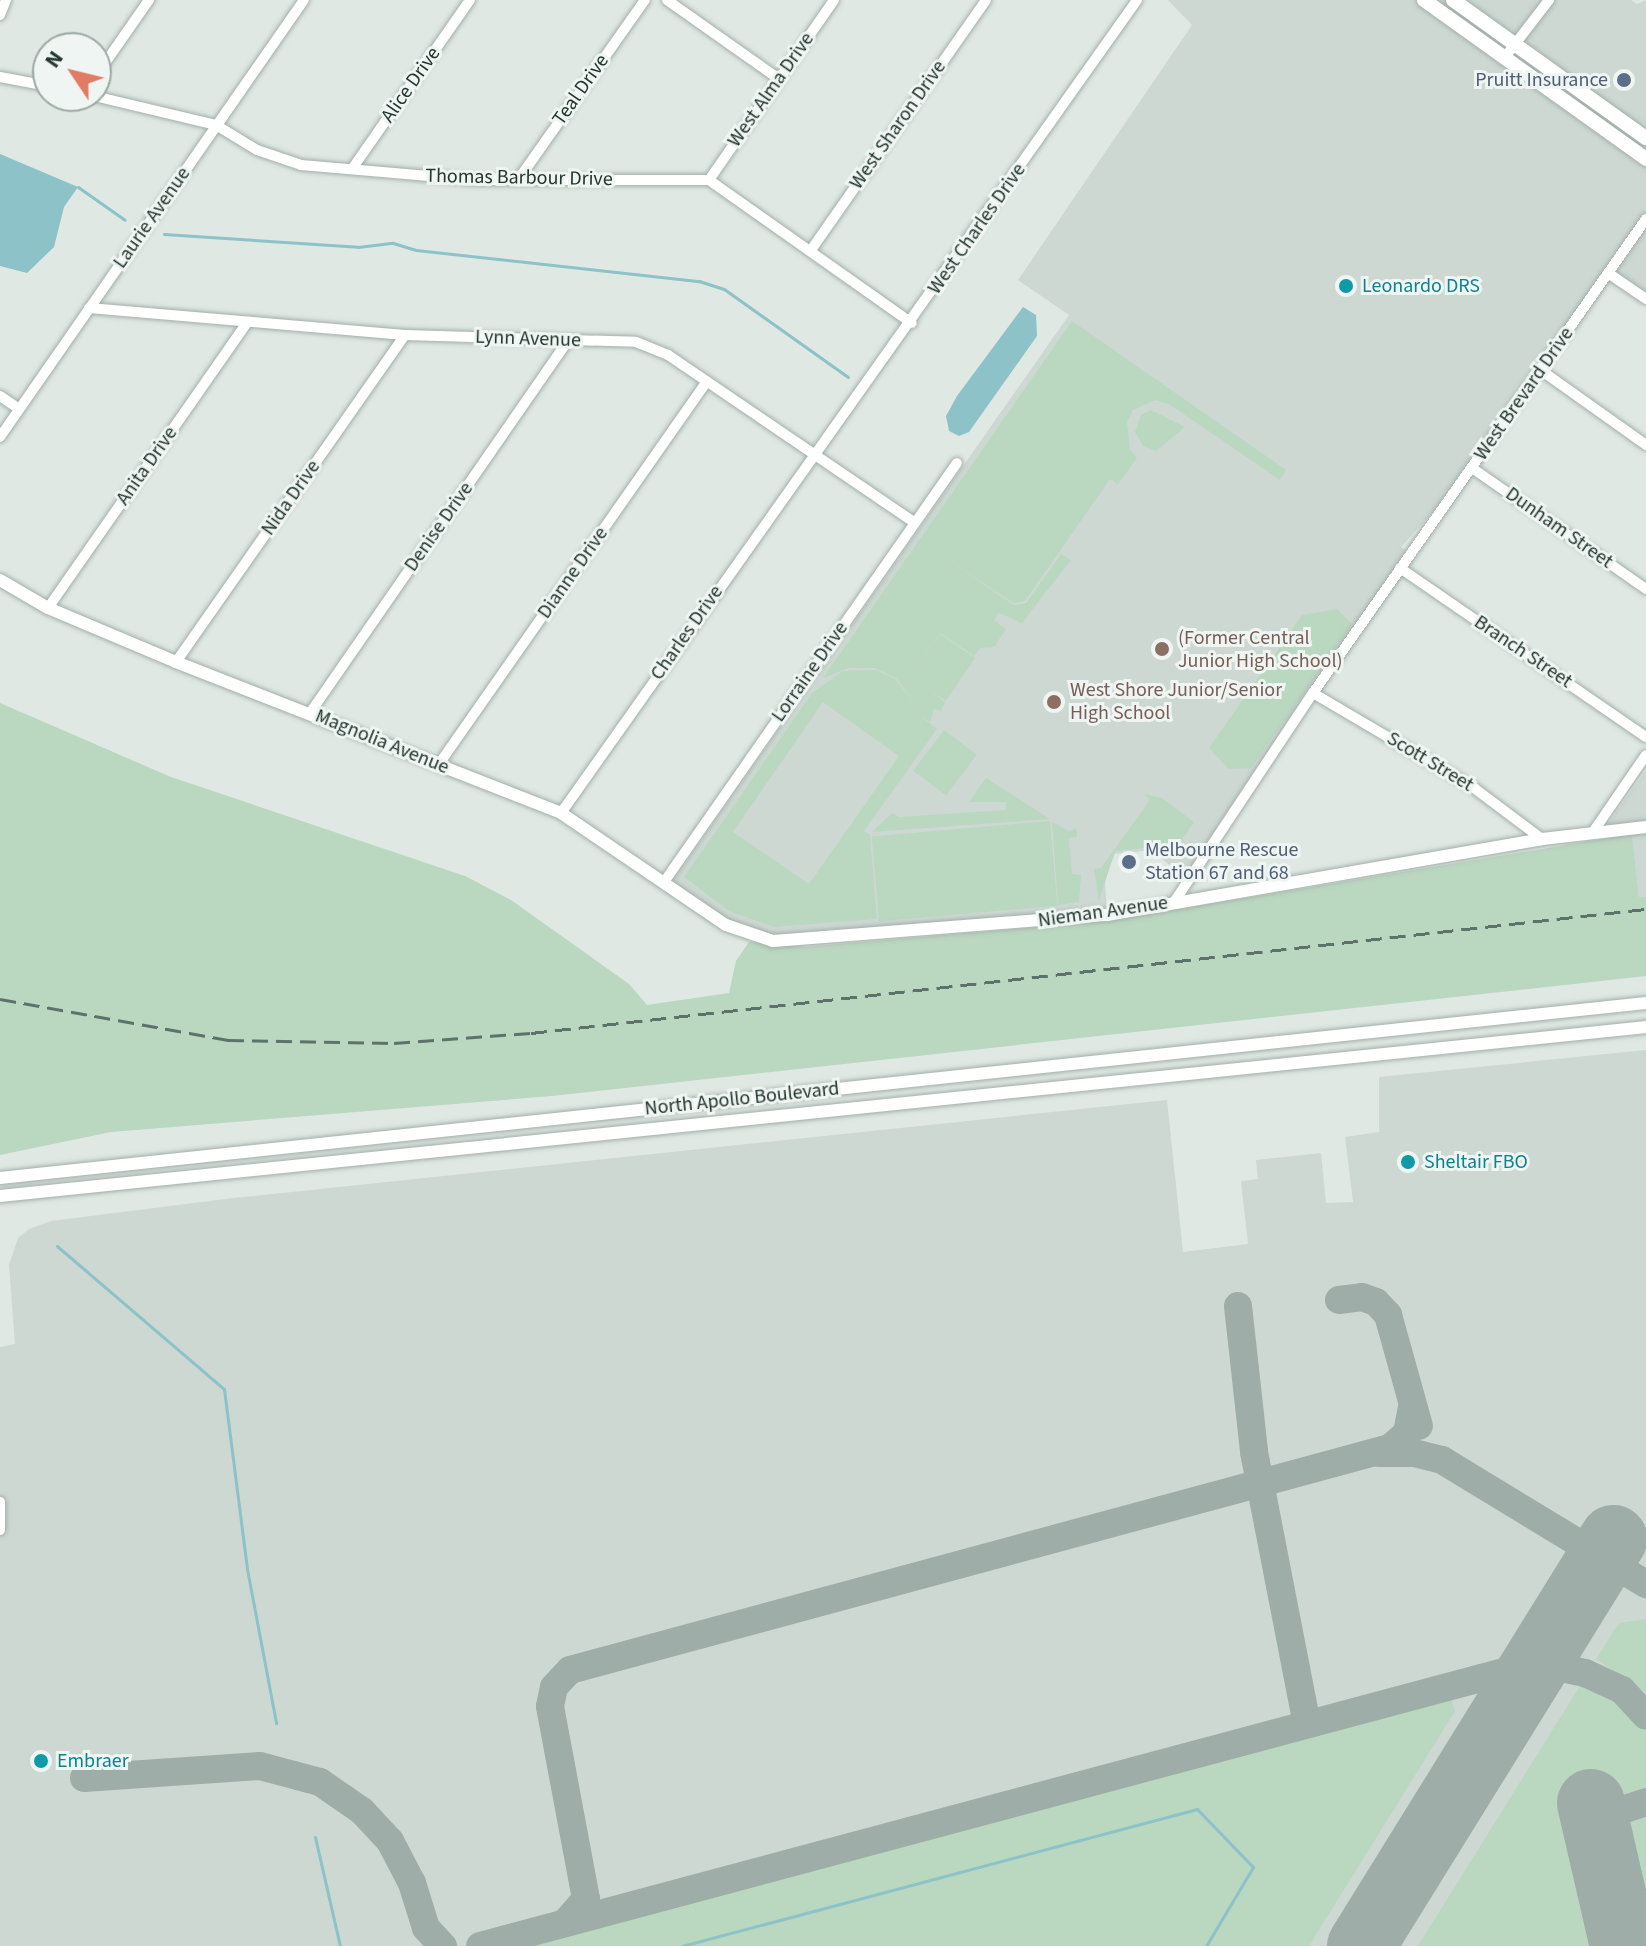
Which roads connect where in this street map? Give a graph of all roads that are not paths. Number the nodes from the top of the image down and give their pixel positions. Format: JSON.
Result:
{"nodes":[{"id":1,"x":6,"y":0,"type":"edge"},
{"id":2,"x":149,"y":0,"type":"edge"},
{"id":3,"x":304,"y":0,"type":"edge"},
{"id":4,"x":470,"y":0,"type":"edge"},
{"id":5,"x":645,"y":0,"type":"edge"},
{"id":6,"x":667,"y":0,"type":"edge"},
{"id":7,"x":834,"y":0,"type":"edge"},
{"id":8,"x":986,"y":0,"type":"edge"},
{"id":9,"x":1137,"y":0,"type":"edge"},
{"id":10,"x":1424,"y":0,"type":"edge"},
{"id":11,"x":1453,"y":0,"type":"edge"},
{"id":12,"x":1549,"y":0,"type":"edge"},
{"id":13,"x":0,"y":15,"type":"edge"},
{"id":14,"x":1515,"y":44,"type":"junction"},
{"id":15,"x":112,"y":53,"type":"edge"},
{"id":16,"x":1505,"y":57,"type":"junction"},
{"id":17,"x":0,"y":77,"type":"edge"},
{"id":18,"x":779,"y":79,"type":"junction"},
{"id":19,"x":32,"y":83,"type":"edge"},
{"id":20,"x":112,"y":100,"type":"edge"},
{"id":21,"x":216,"y":125,"type":"junction"},
{"id":22,"x":1646,"y":138,"type":"edge"},
{"id":23,"x":1646,"y":159,"type":"edge"},
{"id":24,"x":352,"y":169,"type":"junction"},
{"id":25,"x":518,"y":180,"type":"junction"},
{"id":26,"x":709,"y":180,"type":"junction"},
{"id":27,"x":1646,"y":219,"type":"edge"},
{"id":28,"x":811,"y":250,"type":"junction"},
{"id":29,"x":1608,"y":273,"type":"junction"},
{"id":30,"x":1646,"y":299,"type":"edge"},
{"id":31,"x":89,"y":308,"type":"junction"},
{"id":32,"x":912,"y":323,"type":"junction"},
{"id":33,"x":246,"y":324,"type":"junction"},
{"id":34,"x":405,"y":335,"type":"junction"},
{"id":35,"x":568,"y":341,"type":"junction"},
{"id":36,"x":1542,"y":371,"type":"junction"},
{"id":37,"x":707,"y":381,"type":"junction"},
{"id":38,"x":0,"y":396,"type":"edge"},
{"id":39,"x":19,"y":409,"type":"junction"},
{"id":40,"x":0,"y":437,"type":"edge"},
{"id":41,"x":1646,"y":445,"type":"edge"},
{"id":42,"x":812,"y":454,"type":"junction"},
{"id":43,"x":957,"y":463,"type":"dead end"},
{"id":44,"x":1472,"y":468,"type":"junction"},
{"id":45,"x":914,"y":522,"type":"junction"},
{"id":46,"x":1400,"y":568,"type":"junction"},
{"id":47,"x":0,"y":580,"type":"edge"},
{"id":48,"x":1646,"y":589,"type":"edge"},
{"id":49,"x":48,"y":608,"type":"junction"},
{"id":50,"x":176,"y":662,"type":"junction"},
{"id":51,"x":1313,"y":693,"type":"junction"},
{"id":52,"x":310,"y":713,"type":"junction"},
{"id":53,"x":1646,"y":737,"type":"edge"},
{"id":54,"x":1646,"y":755,"type":"edge"},
{"id":55,"x":439,"y":764,"type":"junction"},
{"id":56,"x":561,"y":813,"type":"junction"},
{"id":57,"x":1646,"y":827,"type":"edge"},
{"id":58,"x":1593,"y":832,"type":"junction"},
{"id":59,"x":1542,"y":839,"type":"junction"},
{"id":60,"x":664,"y":882,"type":"junction"},
{"id":61,"x":1174,"y":902,"type":"junction"},
{"id":62,"x":747,"y":935,"type":"joint"},
{"id":63,"x":1646,"y":1003,"type":"edge"},
{"id":64,"x":1646,"y":1027,"type":"edge"},
{"id":65,"x":0,"y":1178,"type":"edge"},
{"id":66,"x":0,"y":1196,"type":"edge"},
{"id":67,"x":0,"y":1502,"type":"edge"},
{"id":68,"x":0,"y":1530,"type":"edge"}],
"edges":[{"from":1,"to":13,"type":"street"},
{"from":2,"to":15,"type":"street"},
{"from":3,"to":21,"type":"street","name":"Laurie Avenue"},
{"from":4,"to":24,"type":"street","name":"Alice Drive"},
{"from":5,"to":25,"type":"street","name":"Teal Drive"},
{"from":6,"to":18,"type":"street"},
{"from":7,"to":18,"type":"street","name":"West Alma Drive"},
{"from":8,"to":28,"type":"street","name":"West Sharon Drive"},
{"from":9,"to":32,"type":"street","name":"West Charles Drive"},
{"from":10,"to":16,"type":"main road"},
{"from":11,"to":14,"type":"main road"},
{"from":12,"to":14,"type":"street"},
{"from":14,"to":16,"type":"street"},
{"from":14,"to":22,"type":"main road"},
{"from":16,"to":23,"type":"main road"},
{"from":17,"to":19,"type":"street"},
{"from":18,"to":26,"type":"street","name":"West Alma Drive"},
{"from":20,"to":21,"type":"street","name":"Thomas Barbour Drive"},
{"from":21,"to":24,"type":"street","name":"Thomas Barbour Drive"},
{"from":21,"to":31,"type":"street","name":"Laurie Avenue"},
{"from":24,"to":25,"type":"street","name":"Thomas Barbour Drive"},
{"from":25,"to":26,"type":"street","name":"Thomas Barbour Drive"},
{"from":26,"to":28,"type":"street"},
{"from":27,"to":29,"type":"street","name":"West Brevard Drive"},
{"from":28,"to":32,"type":"street"},
{"from":29,"to":30,"type":"street"},
{"from":29,"to":36,"type":"street","name":"West Brevard Drive"},
{"from":31,"to":33,"type":"street","name":"Lynn Avenue"},
{"from":31,"to":39,"type":"street","name":"Laurie Avenue"},
{"from":32,"to":42,"type":"street","name":"West Charles Drive"},
{"from":33,"to":34,"type":"street","name":"Lynn Avenue"},
{"from":33,"to":49,"type":"street","name":"Anita Drive"},
{"from":34,"to":35,"type":"street","name":"Lynn Avenue"},
{"from":34,"to":50,"type":"street","name":"Nida Drive"},
{"from":35,"to":37,"type":"street","name":"Lynn Avenue"},
{"from":35,"to":52,"type":"street","name":"Denise Drive"},
{"from":36,"to":41,"type":"street"},
{"from":36,"to":44,"type":"street","name":"West Brevard Drive"},
{"from":37,"to":42,"type":"street","name":"Lynn Avenue"},
{"from":37,"to":55,"type":"street","name":"Dianne Drive"},
{"from":38,"to":39,"type":"street"},
{"from":39,"to":40,"type":"street","name":"Laurie Avenue"},
{"from":42,"to":45,"type":"street","name":"Lynn Avenue"},
{"from":42,"to":56,"type":"street","name":"Charles Drive"},
{"from":43,"to":45,"type":"street","name":"Lorraine Drive"},
{"from":44,"to":46,"type":"street","name":"West Brevard Drive"},
{"from":44,"to":48,"type":"street","name":"Dunham Street"},
{"from":45,"to":60,"type":"street","name":"Lorraine Drive"},
{"from":46,"to":51,"type":"street","name":"West Brevard Drive"},
{"from":46,"to":53,"type":"street","name":"Branch Street"},
{"from":47,"to":49,"type":"street","name":"Magnolia Avenue"},
{"from":49,"to":50,"type":"street","name":"Magnolia Avenue"},
{"from":50,"to":52,"type":"street","name":"Magnolia Avenue"},
{"from":51,"to":59,"type":"street","name":"Scott Street"},
{"from":51,"to":61,"type":"street","name":"West Brevard Drive"},
{"from":52,"to":55,"type":"street","name":"Magnolia Avenue"},
{"from":54,"to":58,"type":"street"},
{"from":55,"to":56,"type":"street","name":"Magnolia Avenue"},
{"from":56,"to":60,"type":"street","name":"Magnolia Avenue"},
{"from":57,"to":58,"type":"street","name":"Nieman Avenue"},
{"from":58,"to":59,"type":"street","name":"Nieman Avenue"},
{"from":59,"to":61,"type":"street","name":"Nieman Avenue"},
{"from":60,"to":62,"type":"street","name":"Magnolia Avenue"},
{"from":61,"to":62,"type":"street","name":"Nieman Avenue"},
{"from":63,"to":65,"type":"street","name":"North Apollo Boulevard"},
{"from":64,"to":66,"type":"street","name":"North Apollo Boulevard"},
{"from":67,"to":68,"type":"street"}]}
